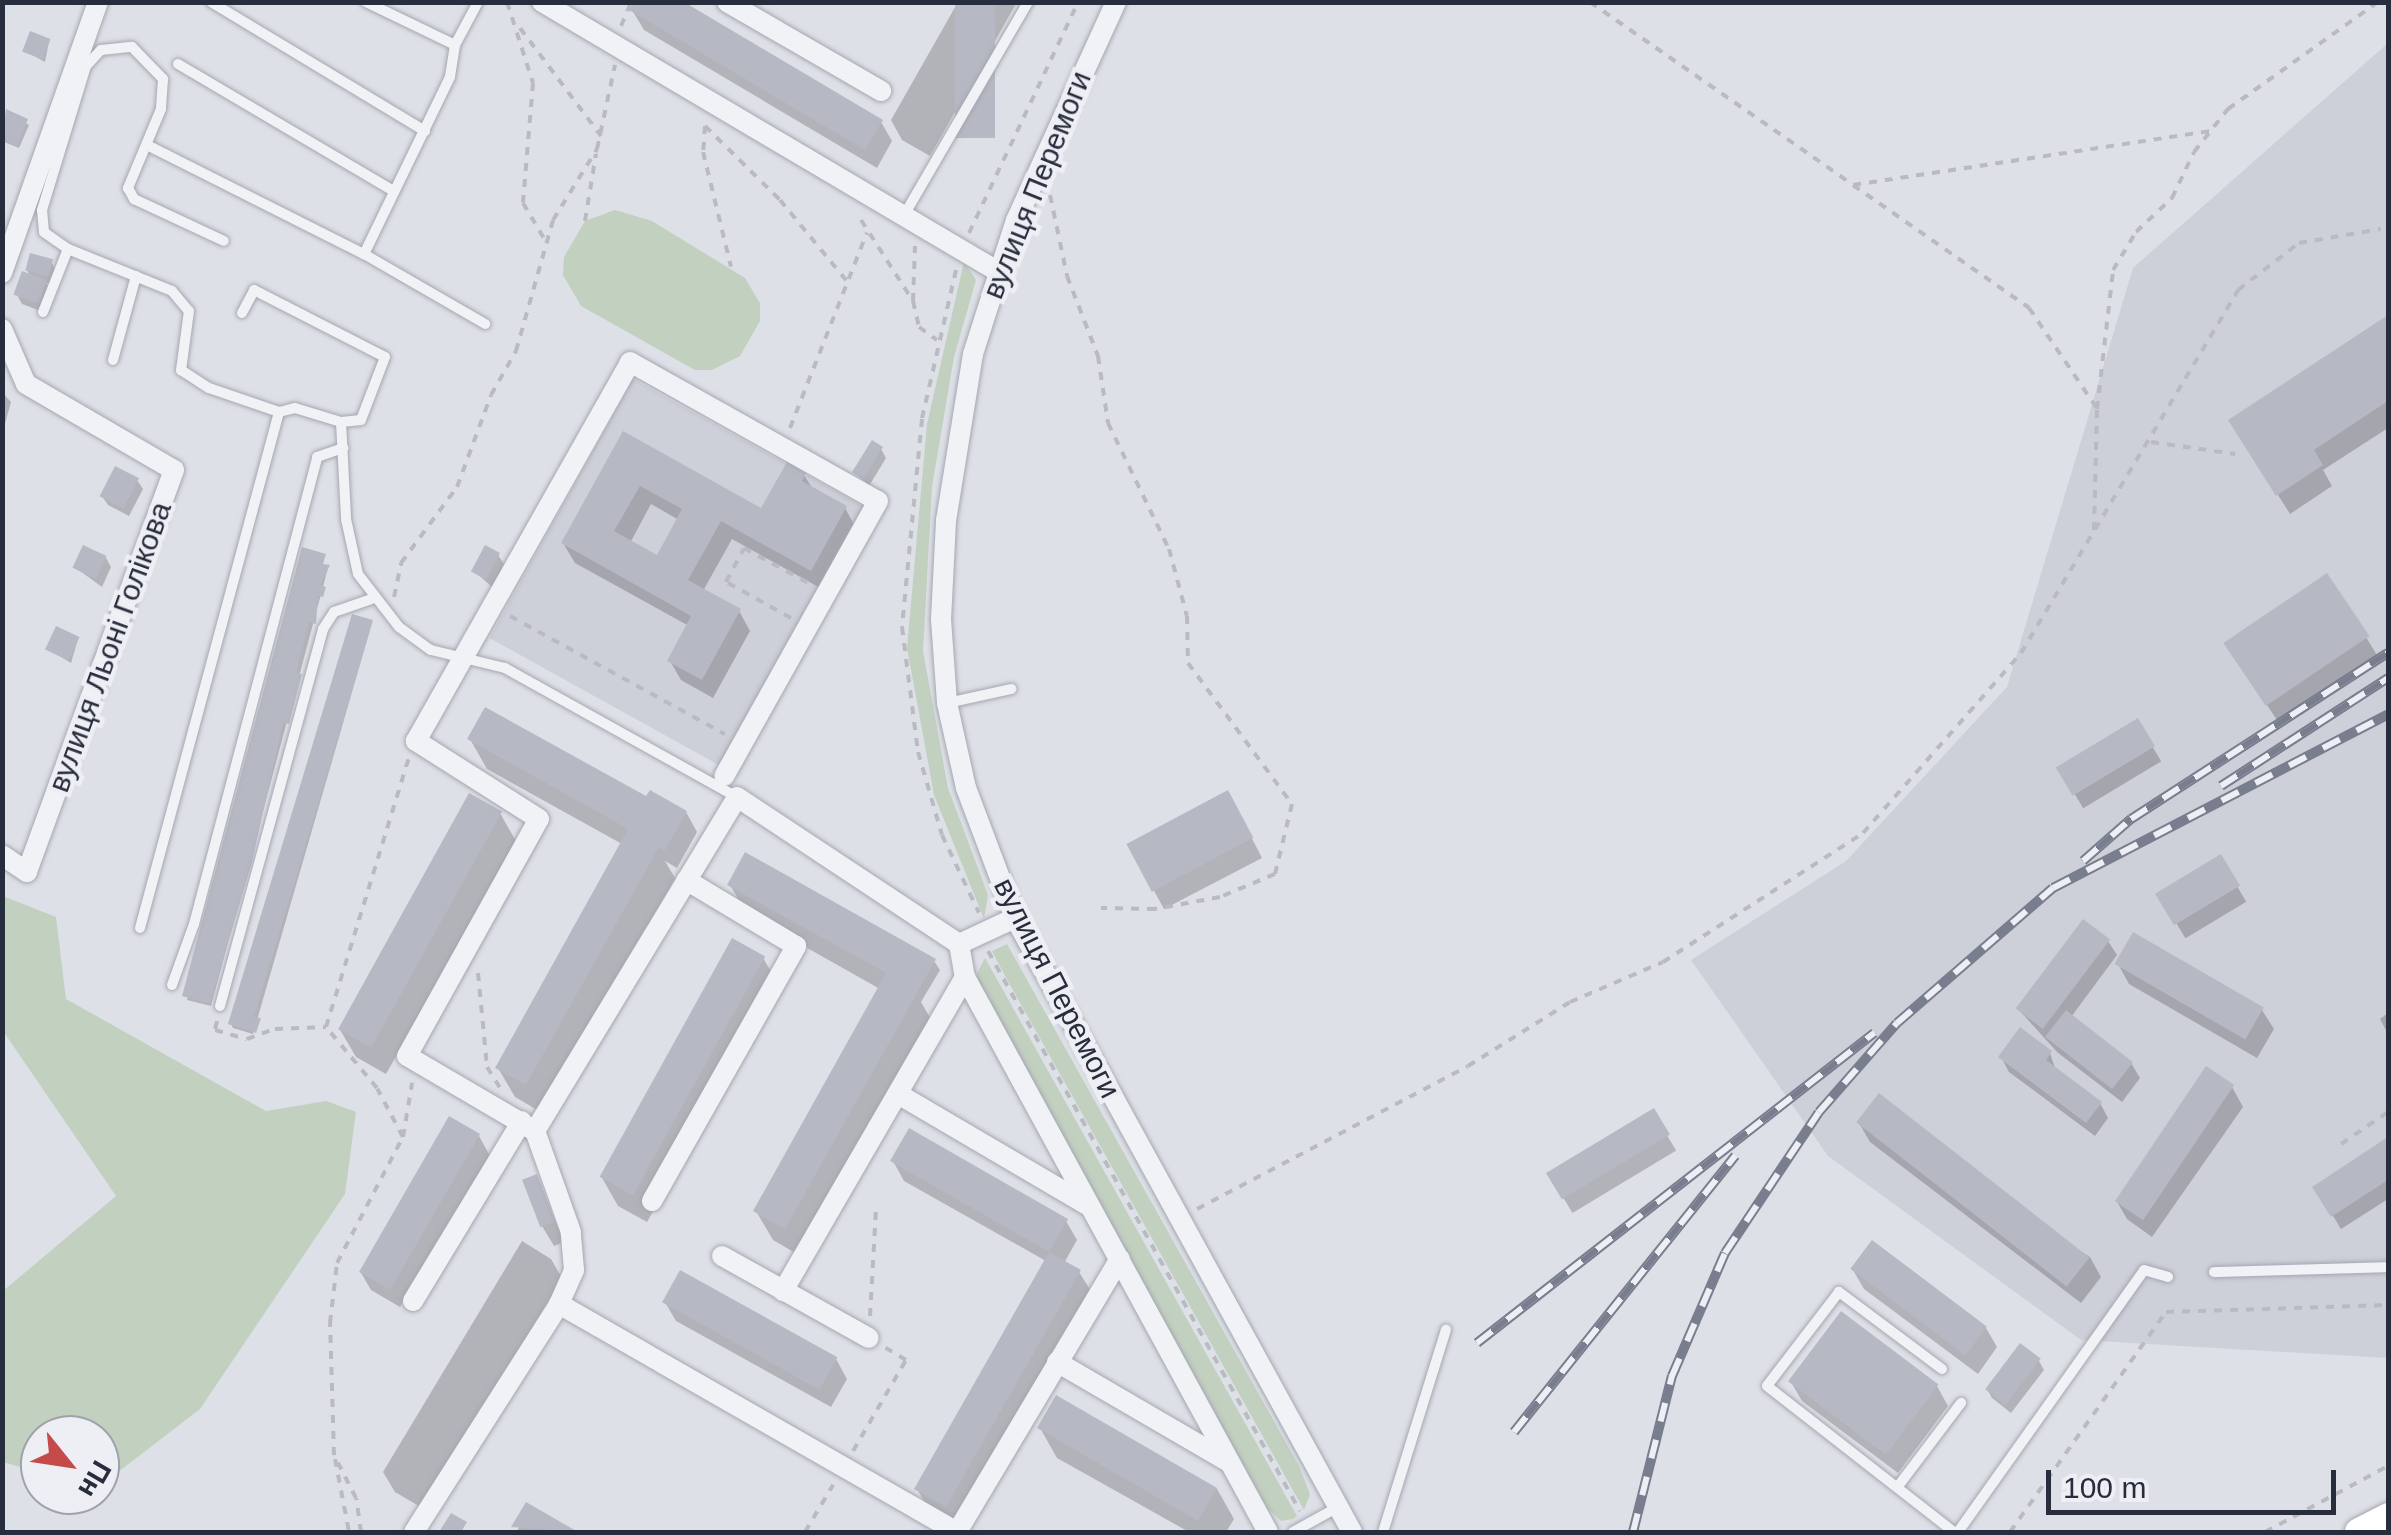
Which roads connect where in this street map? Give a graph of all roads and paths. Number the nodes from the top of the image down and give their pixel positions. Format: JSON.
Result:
{"nodes":[{"id":1,"x":98,"y":2,"type":"edge"},
{"id":2,"x":211,"y":2,"type":"edge"},
{"id":3,"x":366,"y":2,"type":"edge"},
{"id":4,"x":478,"y":2,"type":"edge"},
{"id":5,"x":507,"y":2,"type":"edge"},
{"id":6,"x":542,"y":2,"type":"edge"},
{"id":7,"x":631,"y":2,"type":"edge"},
{"id":8,"x":727,"y":2,"type":"edge"},
{"id":9,"x":1028,"y":2,"type":"edge"},
{"id":10,"x":1078,"y":2,"type":"edge"},
{"id":11,"x":1116,"y":2,"type":"edge"},
{"id":12,"x":1590,"y":2,"type":"edge"},
{"id":13,"x":2378,"y":2,"type":"edge"},
{"id":14,"x":573,"y":10,"type":"edge"},
{"id":15,"x":517,"y":25,"type":"junction"},
{"id":16,"x":456,"y":44,"type":"junction"},
{"id":17,"x":616,"y":47,"type":"junction"},
{"id":18,"x":178,"y":64,"type":"dead end"},
{"id":19,"x":881,"y":90,"type":"dead end"},
{"id":20,"x":2211,"y":130,"type":"junction"},
{"id":21,"x":426,"y":131,"type":"junction"},
{"id":22,"x":601,"y":136,"type":"junction"},
{"id":23,"x":147,"y":145,"type":"junction"},
{"id":24,"x":597,"y":149,"type":"junction"},
{"id":25,"x":1040,"y":167,"type":"junction"},
{"id":26,"x":1852,"y":184,"type":"junction"},
{"id":27,"x":392,"y":190,"type":"junction"},
{"id":28,"x":861,"y":220,"type":"dead end"},
{"id":29,"x":909,"y":221,"type":"junction"},
{"id":30,"x":585,"y":222,"type":"dead end"},
{"id":31,"x":2381,"y":229,"type":"dead end"},
{"id":32,"x":867,"y":233,"type":"junction"},
{"id":33,"x":545,"y":240,"type":"junction"},
{"id":34,"x":224,"y":242,"type":"dead end"},
{"id":35,"x":68,"y":249,"type":"junction"},
{"id":36,"x":961,"y":251,"type":"junction"},
{"id":37,"x":364,"y":254,"type":"junction"},
{"id":38,"x":731,"y":266,"type":"dead end"},
{"id":39,"x":997,"y":271,"type":"junction"},
{"id":40,"x":2,"y":273,"type":"edge"},
{"id":41,"x":136,"y":276,"type":"junction"},
{"id":42,"x":846,"y":280,"type":"junction"},
{"id":43,"x":913,"y":301,"type":"junction"},
{"id":44,"x":43,"y":312,"type":"dead end"},
{"id":45,"x":242,"y":314,"type":"dead end"},
{"id":46,"x":485,"y":324,"type":"dead end"},
{"id":47,"x":2,"y":329,"type":"edge"},
{"id":48,"x":937,"y":340,"type":"junction"},
{"id":49,"x":113,"y":360,"type":"dead end"},
{"id":50,"x":2097,"y":409,"type":"junction"},
{"id":51,"x":280,"y":412,"type":"junction"},
{"id":52,"x":341,"y":422,"type":"junction"},
{"id":53,"x":2152,"y":442,"type":"junction"},
{"id":54,"x":780,"y":446,"type":"junction"},
{"id":55,"x":343,"y":448,"type":"junction"},
{"id":56,"x":2235,"y":454,"type":"dead end"},
{"id":57,"x":2094,"y":534,"type":"junction"},
{"id":58,"x":371,"y":599,"type":"junction"},
{"id":59,"x":493,"y":606,"type":"junction"},
{"id":60,"x":380,"y":610,"type":"junction"},
{"id":61,"x":795,"y":621,"type":"joint"},
{"id":62,"x":464,"y":660,"type":"junction"},
{"id":63,"x":1011,"y":689,"type":"dead end"},
{"id":64,"x":947,"y":704,"type":"junction"},
{"id":65,"x":731,"y":737,"type":"dead end"},
{"id":66,"x":416,"y":741,"type":"junction"},
{"id":67,"x":724,"y":776,"type":"dead end"},
{"id":68,"x":736,"y":798,"type":"junction"},
{"id":69,"x":2,"y":855,"type":"edge"},
{"id":70,"x":686,"y":880,"type":"junction"},
{"id":71,"x":1102,"y":908,"type":"dead end"},
{"id":72,"x":1015,"y":918,"type":"junction"},
{"id":73,"x":140,"y":928,"type":"dead end"},
{"id":74,"x":983,"y":933,"type":"junction"},
{"id":75,"x":473,"y":938,"type":"junction"},
{"id":76,"x":959,"y":944,"type":"junction"},
{"id":77,"x":965,"y":978,"type":"junction"},
{"id":78,"x":172,"y":985,"type":"dead end"},
{"id":79,"x":220,"y":1006,"type":"joint"},
{"id":80,"x":326,"y":1027,"type":"junction"},
{"id":81,"x":415,"y":1060,"type":"junction"},
{"id":82,"x":898,"y":1094,"type":"junction"},
{"id":83,"x":2388,"y":1112,"type":"edge"},
{"id":84,"x":523,"y":1122,"type":"junction"},
{"id":85,"x":403,"y":1138,"type":"junction"},
{"id":86,"x":2341,"y":1144,"type":"dead end"},
{"id":87,"x":652,"y":1201,"type":"dead end"},
{"id":88,"x":1089,"y":1206,"type":"junction"},
{"id":89,"x":876,"y":1208,"type":"dead end"},
{"id":90,"x":1180,"y":1219,"type":"junction"},
{"id":91,"x":722,"y":1256,"type":"dead end"},
{"id":92,"x":1120,"y":1260,"type":"junction"},
{"id":93,"x":2388,"y":1267,"type":"edge"},
{"id":94,"x":2214,"y":1272,"type":"dead end"},
{"id":95,"x":2168,"y":1277,"type":"dead end"},
{"id":96,"x":783,"y":1290,"type":"junction"},
{"id":97,"x":414,"y":1301,"type":"dead end"},
{"id":98,"x":559,"y":1304,"type":"junction"},
{"id":99,"x":2388,"y":1305,"type":"edge"},
{"id":100,"x":1446,"y":1330,"type":"dead end"},
{"id":101,"x":869,"y":1338,"type":"junction"},
{"id":102,"x":1057,"y":1362,"type":"junction"},
{"id":103,"x":1942,"y":1369,"type":"dead end"},
{"id":104,"x":1961,"y":1403,"type":"dead end"},
{"id":105,"x":334,"y":1455,"type":"junction"},
{"id":106,"x":1230,"y":1463,"type":"junction"},
{"id":107,"x":2388,"y":1466,"type":"edge"},
{"id":108,"x":843,"y":1468,"type":"junction"},
{"id":109,"x":1899,"y":1486,"type":"junction"},
{"id":110,"x":1338,"y":1507,"type":"junction"},
{"id":111,"x":2388,"y":1516,"type":"edge"},
{"id":112,"x":1307,"y":1524,"type":"junction"},
{"id":113,"x":349,"y":1532,"type":"edge"},
{"id":114,"x":361,"y":1532,"type":"edge"},
{"id":115,"x":414,"y":1532,"type":"edge"},
{"id":116,"x":805,"y":1532,"type":"edge"},
{"id":117,"x":957,"y":1532,"type":"edge"},
{"id":118,"x":1268,"y":1532,"type":"edge"},
{"id":119,"x":1292,"y":1532,"type":"edge"},
{"id":120,"x":1352,"y":1532,"type":"edge"},
{"id":121,"x":1383,"y":1532,"type":"edge"},
{"id":122,"x":1956,"y":1532,"type":"edge"},
{"id":123,"x":2010,"y":1532,"type":"edge"},
{"id":124,"x":2265,"y":1532,"type":"edge"},
{"id":125,"x":2359,"y":1532,"type":"edge"}],
"edges":[{"from":1,"to":40,"type":"street"},
{"from":2,"to":21,"type":"lane"},
{"from":3,"to":16,"type":"lane"},
{"from":4,"to":16,"type":"lane"},
{"from":5,"to":15,"type":"path"},
{"from":6,"to":14,"type":"street"},
{"from":7,"to":17,"type":"path"},
{"from":8,"to":19,"type":"street"},
{"from":9,"to":29,"type":"lane"},
{"from":10,"to":36,"type":"path"},
{"from":11,"to":25,"type":"street","name":"вулиця Перемоги"},
{"from":12,"to":26,"type":"path"},
{"from":13,"to":20,"type":"path"},
{"from":14,"to":17,"type":"street"},
{"from":15,"to":22,"type":"path"},
{"from":15,"to":33,"type":"path"},
{"from":16,"to":21,"type":"lane"},
{"from":17,"to":22,"type":"path"},
{"from":17,"to":29,"type":"street"},
{"from":18,"to":27,"type":"lane"},
{"from":20,"to":26,"type":"path"},
{"from":20,"to":50,"type":"path"},
{"from":21,"to":27,"type":"lane"},
{"from":22,"to":24,"type":"path"},
{"from":23,"to":34,"type":"lane"},
{"from":23,"to":35,"type":"lane"},
{"from":23,"to":37,"type":"lane"},
{"from":24,"to":30,"type":"path"},
{"from":24,"to":33,"type":"path"},
{"from":25,"to":39,"type":"street","name":"вулиця Перемоги"},
{"from":25,"to":71,"type":"path"},
{"from":26,"to":50,"type":"path"},
{"from":27,"to":37,"type":"lane"},
{"from":28,"to":32,"type":"path"},
{"from":29,"to":36,"type":"street"},
{"from":29,"to":43,"type":"path"},
{"from":31,"to":53,"type":"path"},
{"from":32,"to":42,"type":"path"},
{"from":32,"to":43,"type":"path"},
{"from":33,"to":60,"type":"path"},
{"from":35,"to":41,"type":"lane"},
{"from":35,"to":44,"type":"lane"},
{"from":36,"to":39,"type":"street"},
{"from":36,"to":48,"type":"path"},
{"from":37,"to":46,"type":"lane"},
{"from":38,"to":42,"type":"path"},
{"from":39,"to":64,"type":"street","name":"вулиця Перемоги"},
{"from":41,"to":49,"type":"lane"},
{"from":41,"to":51,"type":"lane"},
{"from":42,"to":54,"type":"path"},
{"from":43,"to":48,"type":"path"},
{"from":45,"to":52,"type":"lane"},
{"from":47,"to":69,"type":"street","name":"вулиця Льоні Голікова"},
{"from":48,"to":74,"type":"path"},
{"from":50,"to":57,"type":"path"},
{"from":51,"to":52,"type":"lane"},
{"from":51,"to":73,"type":"lane"},
{"from":52,"to":55,"type":"lane"},
{"from":53,"to":56,"type":"path"},
{"from":53,"to":57,"type":"path"},
{"from":54,"to":59,"type":"street"},
{"from":54,"to":67,"type":"street"},
{"from":55,"to":58,"type":"lane"},
{"from":55,"to":78,"type":"lane"},
{"from":57,"to":90,"type":"path"},
{"from":58,"to":60,"type":"lane"},
{"from":58,"to":79,"type":"lane"},
{"from":59,"to":62,"type":"street"},
{"from":59,"to":65,"type":"path"},
{"from":60,"to":62,"type":"lane"},
{"from":61,"to":61,"type":"path"},
{"from":62,"to":66,"type":"street"},
{"from":62,"to":68,"type":"lane"},
{"from":63,"to":64,"type":"lane"},
{"from":64,"to":72,"type":"street","name":"вулиця Перемоги"},
{"from":66,"to":75,"type":"street"},
{"from":66,"to":80,"type":"path"},
{"from":68,"to":70,"type":"street"},
{"from":68,"to":76,"type":"street"},
{"from":70,"to":84,"type":"street"},
{"from":70,"to":87,"type":"street"},
{"from":72,"to":74,"type":"street"},
{"from":72,"to":90,"type":"street","name":"вулиця Перемоги"},
{"from":74,"to":76,"type":"street"},
{"from":74,"to":112,"type":"path"},
{"from":75,"to":81,"type":"street"},
{"from":75,"to":84,"type":"path"},
{"from":76,"to":77,"type":"street"},
{"from":77,"to":82,"type":"street"},
{"from":77,"to":88,"type":"street"},
{"from":79,"to":80,"type":"path"},
{"from":80,"to":85,"type":"path"},
{"from":81,"to":84,"type":"street"},
{"from":81,"to":85,"type":"path"},
{"from":82,"to":88,"type":"street"},
{"from":82,"to":96,"type":"street"},
{"from":83,"to":86,"type":"path"},
{"from":84,"to":97,"type":"street"},
{"from":84,"to":98,"type":"street"},
{"from":85,"to":105,"type":"path"},
{"from":88,"to":92,"type":"street"},
{"from":89,"to":101,"type":"path"},
{"from":90,"to":110,"type":"street","name":"вулиця Перемоги"},
{"from":91,"to":96,"type":"street"},
{"from":92,"to":102,"type":"street"},
{"from":92,"to":106,"type":"street"},
{"from":93,"to":94,"type":"lane"},
{"from":95,"to":122,"type":"lane"},
{"from":96,"to":101,"type":"street"},
{"from":98,"to":108,"type":"street"},
{"from":98,"to":115,"type":"street"},
{"from":99,"to":123,"type":"path"},
{"from":100,"to":121,"type":"lane"},
{"from":101,"to":108,"type":"path"},
{"from":102,"to":106,"type":"street"},
{"from":102,"to":117,"type":"street"},
{"from":103,"to":109,"type":"lane"},
{"from":104,"to":109,"type":"lane"},
{"from":105,"to":113,"type":"path"},
{"from":105,"to":114,"type":"path"},
{"from":106,"to":118,"type":"street"},
{"from":107,"to":124,"type":"path"},
{"from":108,"to":116,"type":"path"},
{"from":108,"to":117,"type":"street"},
{"from":109,"to":122,"type":"lane"},
{"from":110,"to":112,"type":"lane"},
{"from":110,"to":120,"type":"street","name":"вулиця Перемоги"},
{"from":111,"to":125,"type":"street"},
{"from":112,"to":119,"type":"lane"}]}
